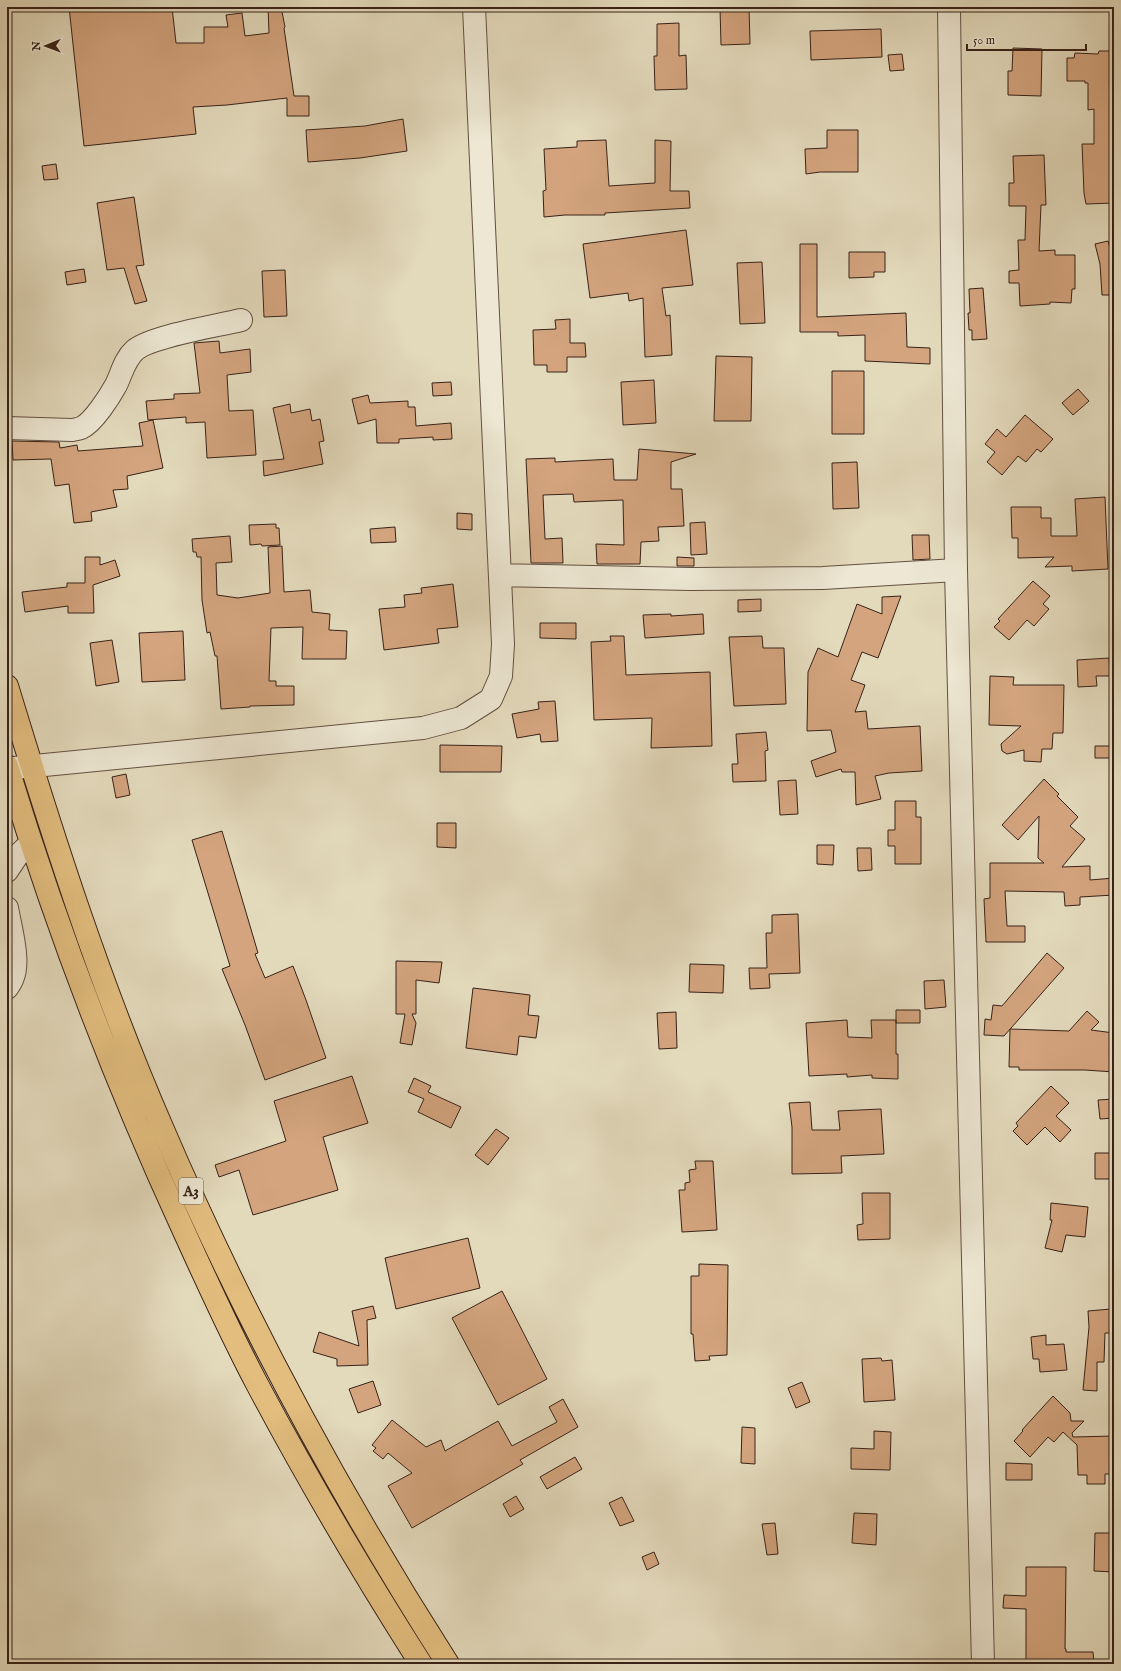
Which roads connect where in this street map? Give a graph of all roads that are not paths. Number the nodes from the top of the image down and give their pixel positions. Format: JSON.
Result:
{"nodes":[{"id":1,"x":474,"y":7,"type":"edge"},
{"id":2,"x":949,"y":7,"type":"edge"},
{"id":3,"x":241,"y":320,"type":"dead end"},
{"id":4,"x":7,"y":428,"type":"edge"},
{"id":5,"x":956,"y":570,"type":"junction"},
{"id":6,"x":500,"y":575,"type":"junction"},
{"id":7,"x":7,"y":686,"type":"edge"},
{"id":8,"x":31,"y":766,"type":"junction"},
{"id":9,"x":7,"y":769,"type":"edge"},
{"id":10,"x":31,"y":843,"type":"junction"},
{"id":11,"x":7,"y":871,"type":"edge"},
{"id":12,"x":7,"y":908,"type":"edge"},
{"id":13,"x":7,"y":988,"type":"edge"},
{"id":14,"x":264,"y":1345,"type":"junction"},
{"id":15,"x":242,"y":1353,"type":"junction"},
{"id":16,"x":421,"y":1664,"type":"edge"},
{"id":17,"x":448,"y":1664,"type":"edge"},
{"id":18,"x":983,"y":1664,"type":"edge"}],
"edges":[{"from":1,"to":6,"type":"street"},
{"from":2,"to":5,"type":"street"},
{"from":3,"to":4,"type":"street"},
{"from":5,"to":6,"type":"street"},
{"from":5,"to":18,"type":"street"},
{"from":6,"to":8,"type":"street"},
{"from":7,"to":8,"type":"highway","number":"A3"},
{"from":8,"to":9,"type":"street"},
{"from":8,"to":14,"type":"highway","number":"A3"},
{"from":9,"to":10,"type":"highway","number":"A3"},
{"from":10,"to":11,"type":"street"},
{"from":10,"to":15,"type":"highway","number":"A3"},
{"from":12,"to":13,"type":"street"},
{"from":14,"to":15,"type":"highway"},
{"from":14,"to":17,"type":"highway","number":"A3"},
{"from":15,"to":16,"type":"highway","number":"A3"}]}
